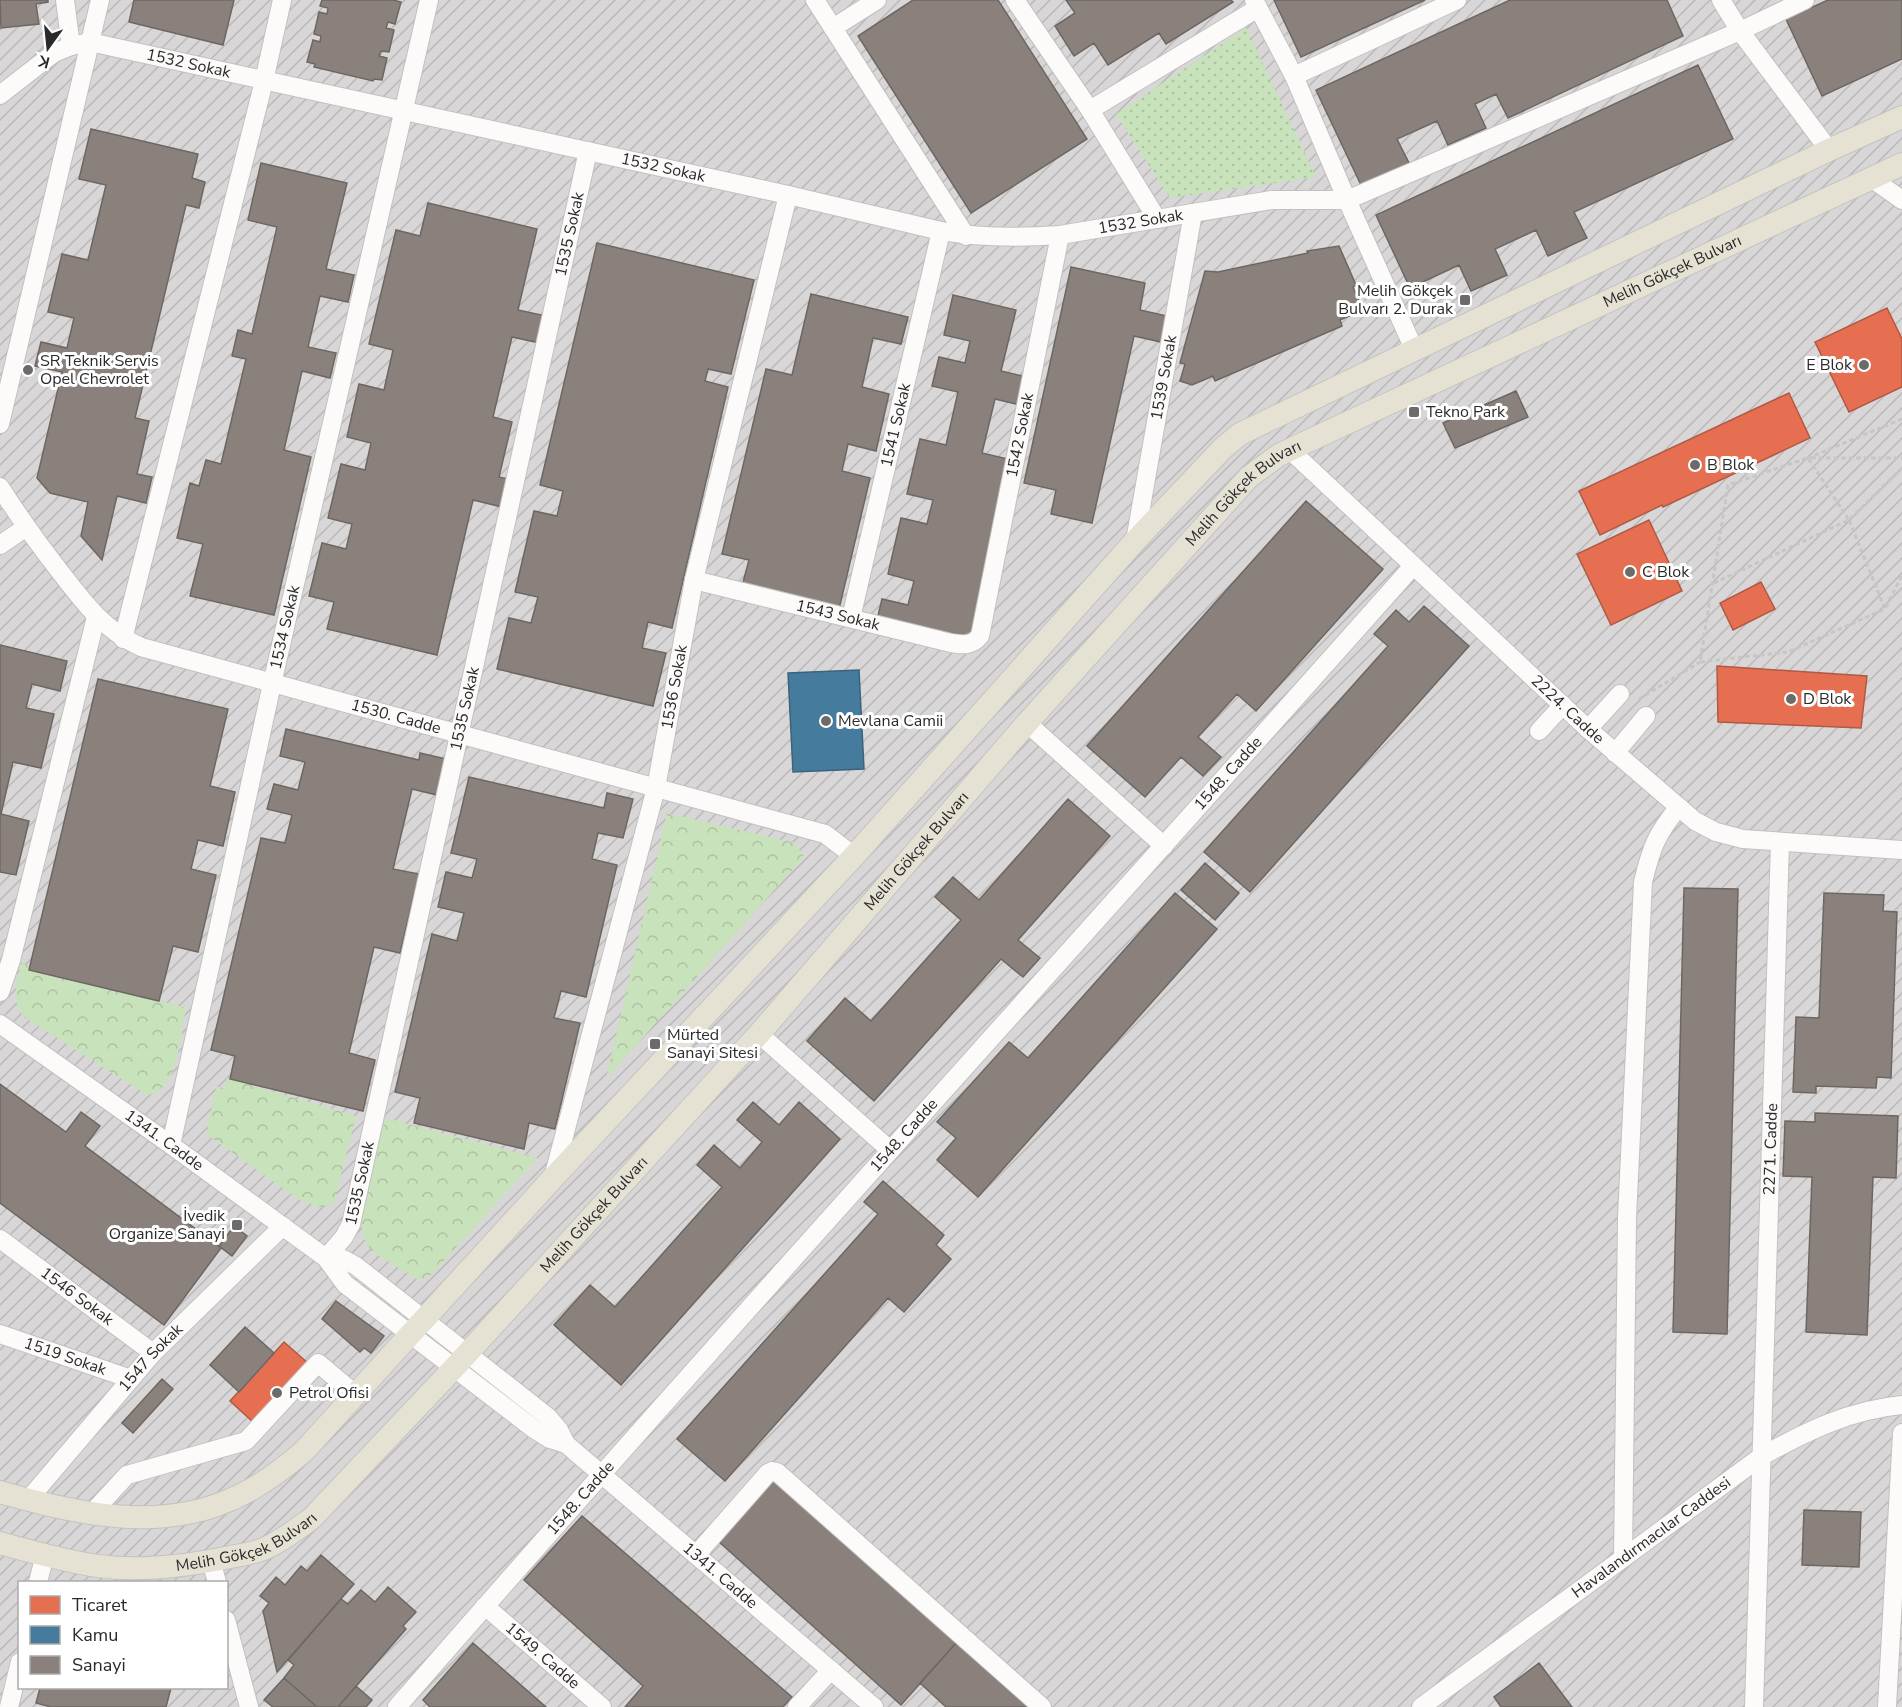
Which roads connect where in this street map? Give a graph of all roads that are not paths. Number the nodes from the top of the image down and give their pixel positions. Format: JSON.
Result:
{"nodes":[{"id":1,"x":65,"y":0,"type":"edge"},
{"id":2,"x":100,"y":0,"type":"edge"},
{"id":3,"x":282,"y":0,"type":"edge"},
{"id":4,"x":429,"y":0,"type":"edge"},
{"id":5,"x":815,"y":0,"type":"edge"},
{"id":6,"x":877,"y":0,"type":"edge"},
{"id":7,"x":1015,"y":0,"type":"edge"},
{"id":8,"x":1457,"y":0,"type":"edge"},
{"id":9,"x":1721,"y":0,"type":"edge"},
{"id":10,"x":1805,"y":0,"type":"edge"},
{"id":11,"x":1256,"y":4,"type":"edge"},
{"id":12,"x":832,"y":28,"type":"junction"},
{"id":13,"x":1740,"y":31,"type":"junction"},
{"id":14,"x":90,"y":42,"type":"junction"},
{"id":15,"x":71,"y":46,"type":"junction"},
{"id":16,"x":1294,"y":76,"type":"junction"},
{"id":17,"x":264,"y":81,"type":"junction"},
{"id":18,"x":0,"y":95,"type":"edge"},
{"id":19,"x":1090,"y":110,"type":"junction"},
{"id":20,"x":404,"y":112,"type":"junction"},
{"id":21,"x":1902,"y":117,"type":"edge"},
{"id":22,"x":1829,"y":150,"type":"junction"},
{"id":23,"x":588,"y":151,"type":"junction"},
{"id":24,"x":1902,"y":164,"type":"edge"},
{"id":25,"x":1871,"y":178,"type":"junction"},
{"id":26,"x":788,"y":195,"type":"junction"},
{"id":27,"x":1347,"y":200,"type":"junction"},
{"id":28,"x":1902,"y":200,"type":"edge"},
{"id":29,"x":1193,"y":213,"type":"junction"},
{"id":30,"x":1157,"y":219,"type":"junction"},
{"id":31,"x":942,"y":231,"type":"junction"},
{"id":32,"x":1060,"y":235,"type":"junction"},
{"id":33,"x":966,"y":236,"type":"junction"},
{"id":34,"x":1414,"y":349,"type":"junction"},
{"id":35,"x":0,"y":424,"type":"edge"},
{"id":36,"x":1290,"y":450,"type":"junction"},
{"id":37,"x":0,"y":487,"type":"edge"},
{"id":38,"x":25,"y":528,"type":"junction"},
{"id":39,"x":1135,"y":541,"type":"junction"},
{"id":40,"x":0,"y":545,"type":"edge"},
{"id":41,"x":1413,"y":566,"type":"junction"},
{"id":42,"x":694,"y":580,"type":"junction"},
{"id":43,"x":96,"y":617,"type":"junction"},
{"id":44,"x":851,"y":618,"type":"junction"},
{"id":45,"x":980,"y":636,"type":"joint"},
{"id":46,"x":123,"y":639,"type":"junction"},
{"id":47,"x":272,"y":684,"type":"junction"},
{"id":48,"x":1620,"y":694,"type":"dead end"},
{"id":49,"x":1563,"y":705,"type":"junction"},
{"id":50,"x":1646,"y":716,"type":"dead end"},
{"id":51,"x":1027,"y":723,"type":"junction"},
{"id":52,"x":1588,"y":729,"type":"junction"},
{"id":53,"x":1539,"y":731,"type":"dead end"},
{"id":54,"x":459,"y":733,"type":"junction"},
{"id":55,"x":1615,"y":753,"type":"junction"},
{"id":56,"x":656,"y":788,"type":"junction"},
{"id":57,"x":1679,"y":807,"type":"junction"},
{"id":58,"x":1780,"y":842,"type":"junction"},
{"id":59,"x":1164,"y":846,"type":"junction"},
{"id":60,"x":1902,"y":850,"type":"edge"},
{"id":61,"x":854,"y":856,"type":"junction"},
{"id":62,"x":0,"y":992,"type":"edge"},
{"id":63,"x":0,"y":1024,"type":"edge"},
{"id":64,"x":759,"y":1034,"type":"junction"},
{"id":65,"x":171,"y":1145,"type":"junction"},
{"id":66,"x":890,"y":1150,"type":"junction"},
{"id":67,"x":553,"y":1178,"type":"junction"},
{"id":68,"x":283,"y":1226,"type":"junction"},
{"id":69,"x":0,"y":1239,"type":"edge"},
{"id":70,"x":326,"y":1258,"type":"junction"},
{"id":71,"x":418,"y":1327,"type":"junction"},
{"id":72,"x":0,"y":1334,"type":"edge"},
{"id":73,"x":153,"y":1353,"type":"junction"},
{"id":74,"x":461,"y":1360,"type":"junction"},
{"id":75,"x":131,"y":1379,"type":"junction"},
{"id":76,"x":356,"y":1395,"type":"junction"},
{"id":77,"x":1902,"y":1405,"type":"edge"},
{"id":78,"x":1902,"y":1433,"type":"edge"},
{"id":79,"x":1762,"y":1456,"type":"junction"},
{"id":80,"x":602,"y":1475,"type":"junction"},
{"id":81,"x":0,"y":1492,"type":"edge"},
{"id":82,"x":28,"y":1500,"type":"junction"},
{"id":83,"x":91,"y":1514,"type":"junction"},
{"id":84,"x":0,"y":1543,"type":"edge"},
{"id":85,"x":45,"y":1555,"type":"junction"},
{"id":86,"x":696,"y":1555,"type":"junction"},
{"id":87,"x":1623,"y":1558,"type":"junction"},
{"id":88,"x":214,"y":1572,"type":"edge"},
{"id":89,"x":38,"y":1581,"type":"edge"},
{"id":90,"x":485,"y":1606,"type":"junction"},
{"id":91,"x":228,"y":1628,"type":"edge"},
{"id":92,"x":18,"y":1670,"type":"edge"},
{"id":93,"x":831,"y":1670,"type":"junction"},
{"id":94,"x":9,"y":1707,"type":"edge"},
{"id":95,"x":249,"y":1707,"type":"edge"},
{"id":96,"x":397,"y":1707,"type":"edge"},
{"id":97,"x":602,"y":1707,"type":"edge"},
{"id":98,"x":797,"y":1707,"type":"edge"},
{"id":99,"x":874,"y":1707,"type":"edge"},
{"id":100,"x":1042,"y":1707,"type":"edge"},
{"id":101,"x":1421,"y":1707,"type":"edge"},
{"id":102,"x":1754,"y":1707,"type":"edge"},
{"id":103,"x":1887,"y":1707,"type":"edge"}],
"edges":[{"from":1,"to":15,"type":"street"},
{"from":2,"to":14,"type":"street"},
{"from":3,"to":17,"type":"street"},
{"from":4,"to":20,"type":"street","name":"1534 Sokak"},
{"from":5,"to":12,"type":"street"},
{"from":6,"to":12,"type":"street"},
{"from":7,"to":19,"type":"street"},
{"from":8,"to":16,"type":"street"},
{"from":9,"to":13,"type":"street"},
{"from":10,"to":13,"type":"street"},
{"from":11,"to":16,"type":"street"},
{"from":11,"to":19,"type":"street"},
{"from":12,"to":33,"type":"street"},
{"from":13,"to":22,"type":"street"},
{"from":13,"to":27,"type":"street"},
{"from":14,"to":15,"type":"street","name":"1532 Sokak"},
{"from":14,"to":17,"type":"street","name":"1532 Sokak"},
{"from":14,"to":35,"type":"street"},
{"from":15,"to":18,"type":"street","name":"1532 Sokak"},
{"from":16,"to":27,"type":"street"},
{"from":17,"to":20,"type":"street","name":"1532 Sokak"},
{"from":17,"to":46,"type":"street"},
{"from":19,"to":30,"type":"street"},
{"from":20,"to":23,"type":"street","name":"1532 Sokak"},
{"from":20,"to":47,"type":"street","name":"1534 Sokak"},
{"from":21,"to":22,"type":"main road"},
{"from":22,"to":34,"type":"main road"},
{"from":23,"to":26,"type":"street","name":"1532 Sokak"},
{"from":23,"to":54,"type":"street","name":"1535 Sokak"},
{"from":24,"to":25,"type":"main road","name":"Melih Gökçek Bulvarı"},
{"from":25,"to":28,"type":"street"},
{"from":25,"to":36,"type":"main road","name":"Melih Gökçek Bulvarı"},
{"from":26,"to":31,"type":"street","name":"1532 Sokak"},
{"from":26,"to":42,"type":"street","name":"1536 Sokak"},
{"from":27,"to":29,"type":"street","name":"1532 Sokak"},
{"from":27,"to":34,"type":"street"},
{"from":29,"to":30,"type":"street","name":"1532 Sokak"},
{"from":29,"to":39,"type":"street","name":"1539 Sokak"},
{"from":30,"to":32,"type":"street","name":"1532 Sokak"},
{"from":31,"to":33,"type":"street","name":"1532 Sokak"},
{"from":31,"to":44,"type":"street","name":"1541 Sokak"},
{"from":32,"to":33,"type":"street","name":"1532 Sokak"},
{"from":32,"to":45,"type":"street","name":"1542 Sokak"},
{"from":34,"to":39,"type":"main road"},
{"from":36,"to":41,"type":"street","name":"2224. Cadde"},
{"from":36,"to":51,"type":"main road","name":"Melih Gökçek Bulvarı"},
{"from":37,"to":38,"type":"street","name":"1530. Cadde"},
{"from":38,"to":40,"type":"street"},
{"from":38,"to":43,"type":"street","name":"1530. Cadde"},
{"from":39,"to":61,"type":"main road"},
{"from":41,"to":49,"type":"street","name":"2224. Cadde"},
{"from":41,"to":59,"type":"street","name":"1548. Cadde"},
{"from":42,"to":44,"type":"street","name":"1543 Sokak"},
{"from":42,"to":56,"type":"street","name":"1536 Sokak"},
{"from":43,"to":46,"type":"street","name":"1530. Cadde"},
{"from":43,"to":62,"type":"street"},
{"from":44,"to":45,"type":"street","name":"1543 Sokak"},
{"from":46,"to":47,"type":"street","name":"1530. Cadde"},
{"from":47,"to":54,"type":"street","name":"1530. Cadde"},
{"from":47,"to":65,"type":"street","name":"1534 Sokak"},
{"from":48,"to":52,"type":"street"},
{"from":49,"to":52,"type":"street","name":"2224. Cadde"},
{"from":49,"to":53,"type":"street"},
{"from":50,"to":55,"type":"street"},
{"from":51,"to":59,"type":"street"},
{"from":51,"to":64,"type":"main road","name":"Melih Gökçek Bulvarı"},
{"from":52,"to":55,"type":"street","name":"2224. Cadde"},
{"from":54,"to":56,"type":"street","name":"1530. Cadde"},
{"from":54,"to":70,"type":"street","name":"1535 Sokak"},
{"from":55,"to":57,"type":"street","name":"2224. Cadde"},
{"from":56,"to":61,"type":"street","name":"1530. Cadde"},
{"from":56,"to":67,"type":"street","name":"1536 Sokak"},
{"from":57,"to":58,"type":"street","name":"2224. Cadde"},
{"from":57,"to":87,"type":"street"},
{"from":58,"to":60,"type":"street","name":"2224. Cadde"},
{"from":58,"to":79,"type":"street","name":"2271. Cadde"},
{"from":59,"to":66,"type":"street","name":"1548. Cadde"},
{"from":61,"to":67,"type":"main road"},
{"from":63,"to":65,"type":"street","name":"1341. Cadde"},
{"from":64,"to":66,"type":"street"},
{"from":64,"to":74,"type":"main road","name":"Melih Gökçek Bulvarı"},
{"from":65,"to":68,"type":"street","name":"1341. Cadde"},
{"from":66,"to":80,"type":"street","name":"1548. Cadde"},
{"from":67,"to":71,"type":"main road"},
{"from":68,"to":70,"type":"street","name":"1341. Cadde"},
{"from":68,"to":73,"type":"street","name":"1547 Sokak"},
{"from":69,"to":73,"type":"street","name":"1546 Sokak"},
{"from":70,"to":71,"type":"street","name":"1341. Cadde"},
{"from":71,"to":74,"type":"street","name":"1341. Cadde"},
{"from":71,"to":76,"type":"main road"},
{"from":72,"to":75,"type":"street","name":"1519 Sokak"},
{"from":73,"to":75,"type":"street","name":"1547 Sokak"},
{"from":74,"to":80,"type":"street","name":"1341. Cadde"},
{"from":74,"to":88,"type":"main road","name":"Melih Gökçek Bulvarı"},
{"from":75,"to":82,"type":"street","name":"1547 Sokak"},
{"from":76,"to":83,"type":"main road"},
{"from":76,"to":83,"type":"street"},
{"from":77,"to":79,"type":"street","name":"Havalandırmacılar Caddesi"},
{"from":78,"to":103,"type":"street"},
{"from":79,"to":87,"type":"street","name":"Havalandırmacılar Caddesi"},
{"from":79,"to":102,"type":"street","name":"2271. Cadde"},
{"from":80,"to":86,"type":"street","name":"1341. Cadde"},
{"from":80,"to":90,"type":"street","name":"1548. Cadde"},
{"from":81,"to":82,"type":"main road"},
{"from":82,"to":83,"type":"main road"},
{"from":84,"to":85,"type":"main road","name":"Melih Gökçek Bulvarı"},
{"from":85,"to":88,"type":"main road","name":"Melih Gökçek Bulvarı"},
{"from":85,"to":89,"type":"street"},
{"from":86,"to":93,"type":"street","name":"1341. Cadde"},
{"from":86,"to":100,"type":"street"},
{"from":87,"to":101,"type":"street","name":"Havalandırmacılar Caddesi"},
{"from":90,"to":96,"type":"street","name":"1548. Cadde"},
{"from":90,"to":97,"type":"street","name":"1549. Cadde"},
{"from":91,"to":95,"type":"street"},
{"from":92,"to":94,"type":"street"},
{"from":93,"to":98,"type":"street"},
{"from":93,"to":99,"type":"street","name":"1341. Cadde"}]}
